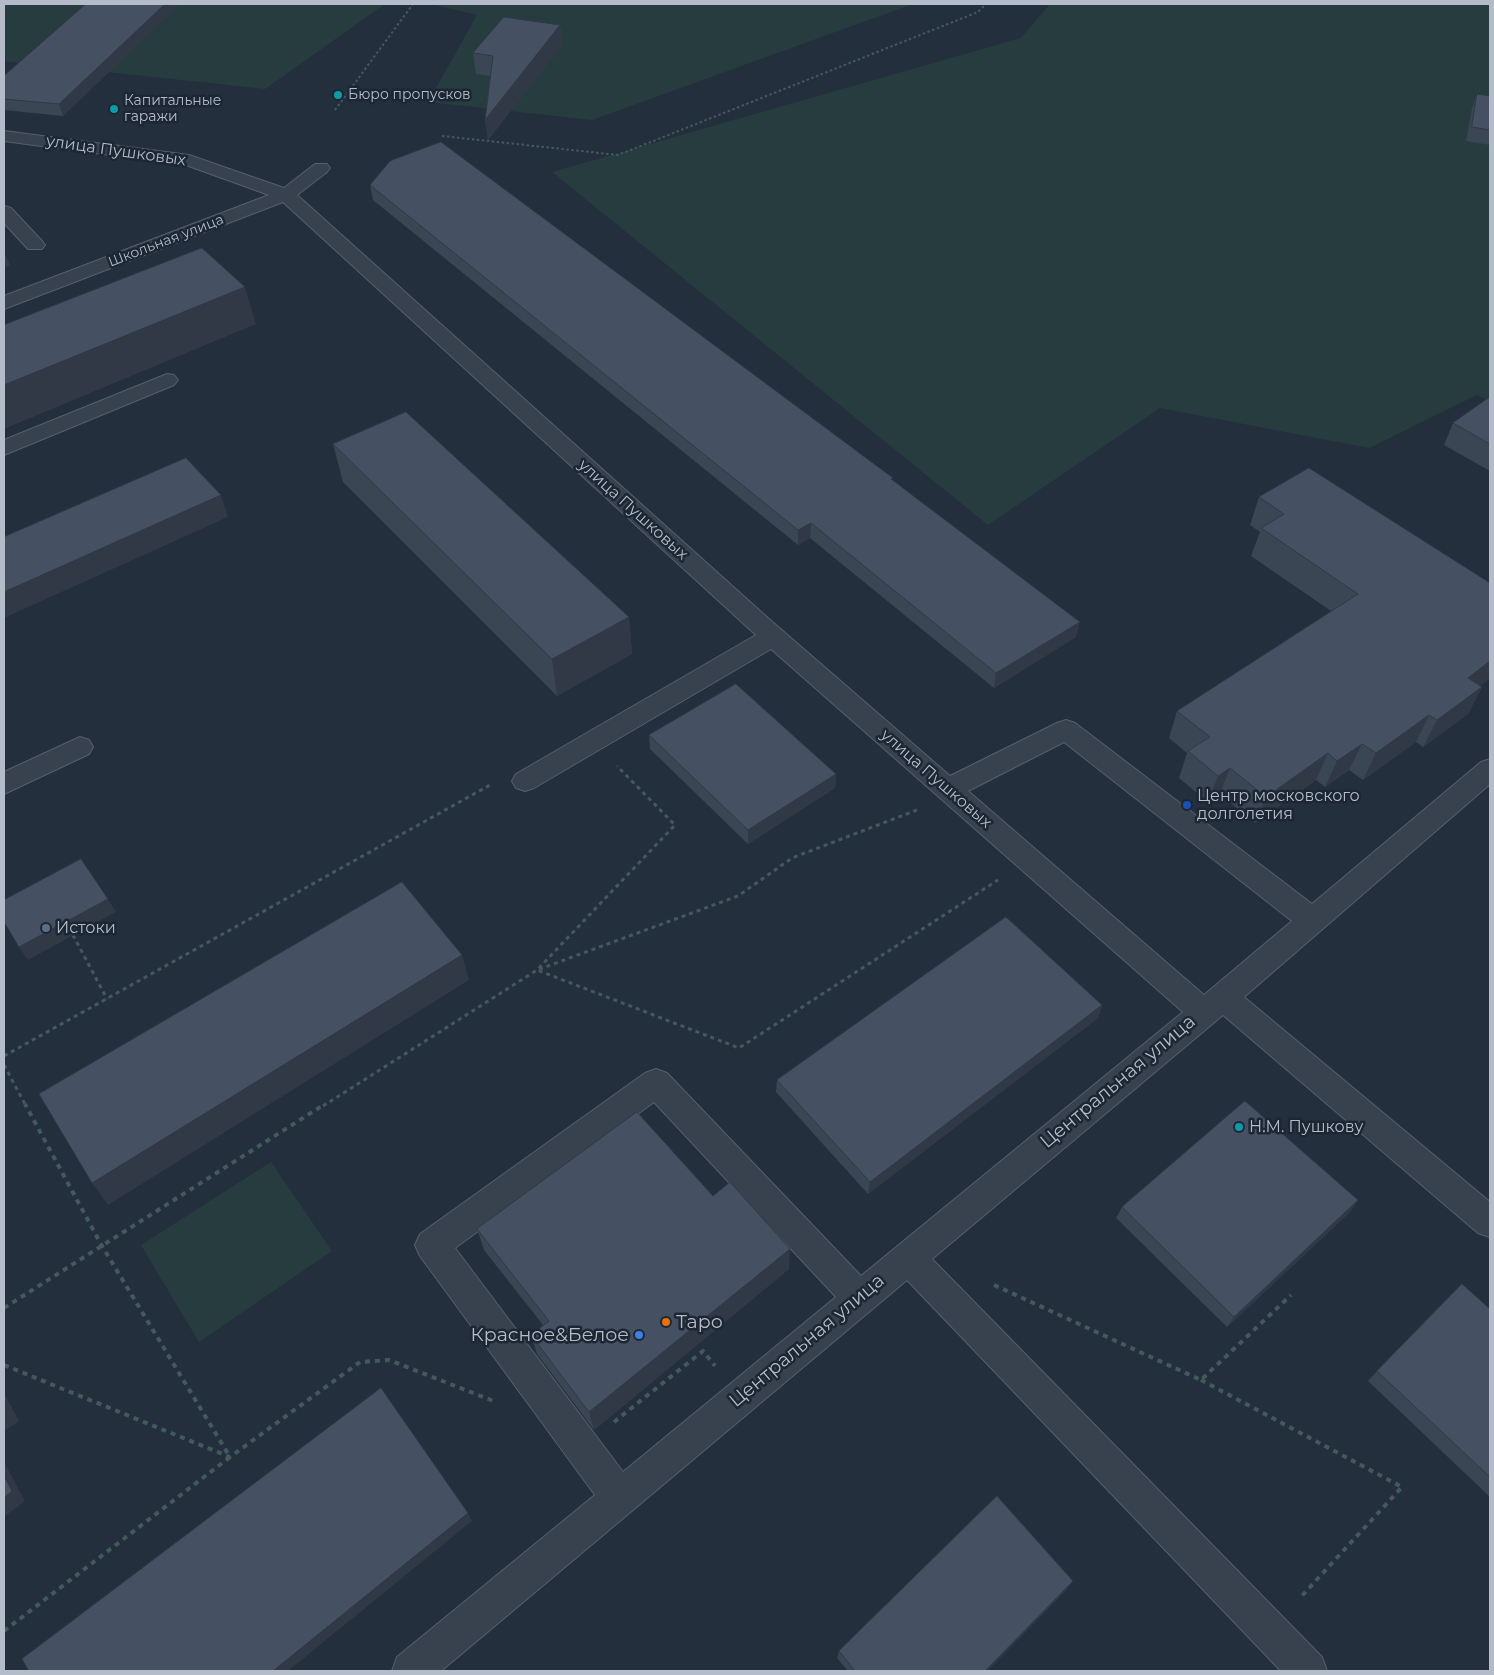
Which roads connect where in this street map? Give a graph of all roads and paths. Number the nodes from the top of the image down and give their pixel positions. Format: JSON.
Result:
{"nodes":[{"id":1,"x":413,"y":4,"type":"edge"},
{"id":2,"x":986,"y":4,"type":"edge"},
{"id":3,"x":334,"y":110,"type":"dead end"},
{"id":4,"x":442,"y":136,"type":"dead end"},
{"id":5,"x":5,"y":138,"type":"edge"},
{"id":6,"x":321,"y":168,"type":"dead end"},
{"id":7,"x":286,"y":196,"type":"junction"},
{"id":8,"x":4,"y":212,"type":"edge"},
{"id":9,"x":35,"y":245,"type":"dead end"},
{"id":10,"x":4,"y":303,"type":"edge"},
{"id":11,"x":167,"y":380,"type":"dead end"},
{"id":12,"x":4,"y":448,"type":"edge"},
{"id":13,"x":773,"y":636,"type":"junction"},
{"id":14,"x":593,"y":742,"type":"junction"},
{"id":15,"x":80,"y":747,"type":"dead end"},
{"id":16,"x":1490,"y":769,"type":"edge"},
{"id":17,"x":498,"y":781,"type":"dead end"},
{"id":18,"x":526,"y":781,"type":"dead end"},
{"id":19,"x":4,"y":784,"type":"edge"},
{"id":20,"x":948,"y":789,"type":"junction"},
{"id":21,"x":923,"y":807,"type":"dead end"},
{"id":22,"x":999,"y":880,"type":"dead end"},
{"id":23,"x":1312,"y":920,"type":"junction"},
{"id":24,"x":73,"y":935,"type":"edge"},
{"id":25,"x":537,"y":970,"type":"junction"},
{"id":26,"x":107,"y":999,"type":"junction"},
{"id":27,"x":1213,"y":1004,"type":"junction"},
{"id":28,"x":4,"y":1056,"type":"edge"},
{"id":29,"x":4,"y":1065,"type":"edge"},
{"id":30,"x":1490,"y":1222,"type":"edge"},
{"id":31,"x":102,"y":1246,"type":"junction"},
{"id":32,"x":908,"y":1257,"type":"junction"},
{"id":33,"x":988,"y":1282,"type":"dead end"},
{"id":34,"x":1292,"y":1295,"type":"dead end"},
{"id":35,"x":859,"y":1298,"type":"junction"},
{"id":36,"x":4,"y":1308,"type":"edge"},
{"id":37,"x":4,"y":1365,"type":"edge"},
{"id":38,"x":1201,"y":1380,"type":"junction"},
{"id":39,"x":740,"y":1396,"type":"junction"},
{"id":40,"x":499,"y":1403,"type":"dead end"},
{"id":41,"x":572,"y":1433,"type":"junction"},
{"id":42,"x":230,"y":1457,"type":"junction"},
{"id":43,"x":620,"y":1498,"type":"junction"},
{"id":44,"x":4,"y":1631,"type":"edge"},
{"id":45,"x":1269,"y":1632,"type":"junction"},
{"id":46,"x":411,"y":1671,"type":"edge"},
{"id":47,"x":1308,"y":1671,"type":"edge"}],
"edges":[{"from":1,"to":3,"type":"path"},
{"from":2,"to":4,"type":"path"},
{"from":5,"to":7,"type":"street","name":"улица Пушковых"},
{"from":6,"to":7,"type":"street","name":"Школьная улица"},
{"from":7,"to":10,"type":"street","name":"Школьная улица"},
{"from":7,"to":13,"type":"street","name":"улица Пушковых"},
{"from":8,"to":9,"type":"street"},
{"from":11,"to":12,"type":"street"},
{"from":13,"to":14,"type":"street"},
{"from":13,"to":20,"type":"street","name":"улица Пушковых"},
{"from":14,"to":18,"type":"street"},
{"from":14,"to":25,"type":"path"},
{"from":15,"to":19,"type":"street"},
{"from":16,"to":23,"type":"street","name":"Центральная улица"},
{"from":17,"to":26,"type":"path"},
{"from":20,"to":23,"type":"street"},
{"from":20,"to":27,"type":"street","name":"улица Пушковых"},
{"from":21,"to":25,"type":"path"},
{"from":22,"to":25,"type":"path"},
{"from":23,"to":27,"type":"street","name":"Центральная улица"},
{"from":24,"to":26,"type":"path"},
{"from":25,"to":31,"type":"path"},
{"from":26,"to":28,"type":"path"},
{"from":27,"to":30,"type":"street","name":"улица Пушковых"},
{"from":27,"to":32,"type":"street","name":"Центральная улица"},
{"from":29,"to":31,"type":"path"},
{"from":31,"to":36,"type":"path"},
{"from":31,"to":42,"type":"path"},
{"from":32,"to":35,"type":"street","name":"Центральная улица"},
{"from":32,"to":45,"type":"street"},
{"from":33,"to":38,"type":"path"},
{"from":34,"to":38,"type":"path"},
{"from":35,"to":39,"type":"street","name":"Центральная улица"},
{"from":35,"to":41,"type":"street"},
{"from":37,"to":42,"type":"path"},
{"from":38,"to":45,"type":"path"},
{"from":39,"to":41,"type":"path"},
{"from":39,"to":43,"type":"street","name":"Центральная улица"},
{"from":40,"to":42,"type":"path"},
{"from":41,"to":43,"type":"street"},
{"from":42,"to":44,"type":"path"},
{"from":43,"to":46,"type":"street","name":"Центральная улица"},
{"from":45,"to":47,"type":"street"}]}
